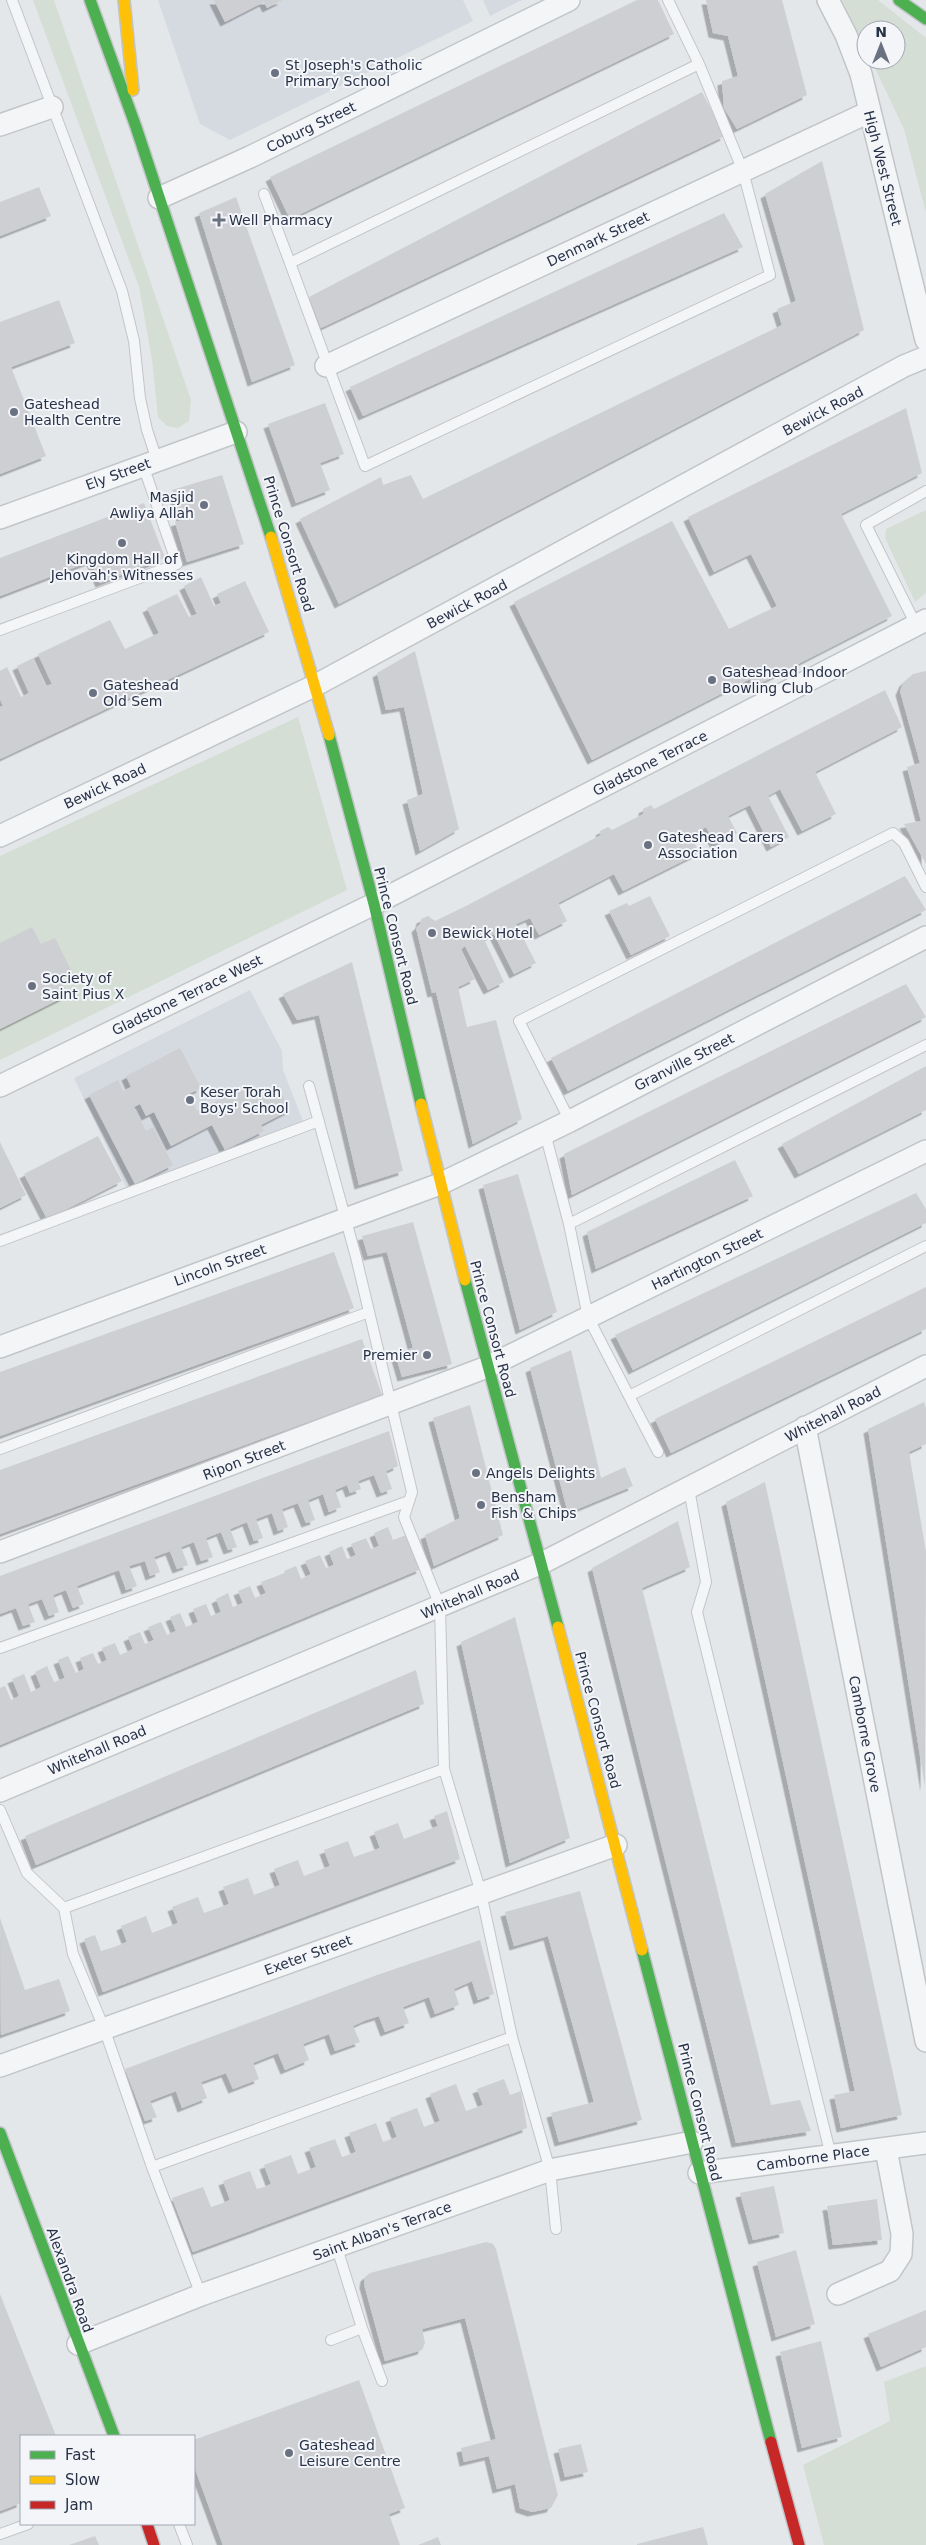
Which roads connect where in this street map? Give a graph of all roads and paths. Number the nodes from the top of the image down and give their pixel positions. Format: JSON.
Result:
{"nodes":[{"id":1,"x":12,"y":0,"type":"edge"},
{"id":2,"x":90,"y":0,"type":"edge"},
{"id":3,"x":124,"y":0,"type":"edge"},
{"id":4,"x":569,"y":0,"type":"edge"},
{"id":5,"x":668,"y":0,"type":"edge"},
{"id":6,"x":828,"y":0,"type":"edge"},
{"id":7,"x":899,"y":0,"type":"edge"},
{"id":8,"x":926,"y":19,"type":"edge"},
{"id":9,"x":699,"y":64,"type":"junction"},
{"id":10,"x":52,"y":107,"type":"junction"},
{"id":11,"x":869,"y":112,"type":"junction"},
{"id":12,"x":0,"y":125,"type":"edge"},
{"id":13,"x":136,"y":127,"type":"junction"},
{"id":14,"x":744,"y":171,"type":"junction"},
{"id":15,"x":264,"y":194,"type":"dead end"},
{"id":16,"x":159,"y":198,"type":"junction"},
{"id":17,"x":290,"y":262,"type":"junction"},
{"id":18,"x":926,"y":340,"type":"edge"},
{"id":19,"x":926,"y":357,"type":"edge"},
{"id":20,"x":326,"y":366,"type":"junction"},
{"id":21,"x":236,"y":432,"type":"junction"},
{"id":22,"x":150,"y":462,"type":"junction"},
{"id":23,"x":926,"y":491,"type":"edge"},
{"id":24,"x":0,"y":518,"type":"edge"},
{"id":25,"x":921,"y":623,"type":"edge"},
{"id":26,"x":0,"y":630,"type":"edge"},
{"id":27,"x":316,"y":685,"type":"junction"},
{"id":28,"x":0,"y":836,"type":"edge"},
{"id":29,"x":926,"y":887,"type":"edge"},
{"id":30,"x":374,"y":904,"type":"junction"},
{"id":31,"x":926,"y":937,"type":"edge"},
{"id":32,"x":926,"y":1045,"type":"edge"},
{"id":33,"x":0,"y":1086,"type":"edge"},
{"id":34,"x":310,"y":1086,"type":"dead end"},
{"id":35,"x":319,"y":1122,"type":"junction"},
{"id":36,"x":570,"y":1122,"type":"junction"},
{"id":37,"x":546,"y":1133,"type":"junction"},
{"id":38,"x":924,"y":1156,"type":"edge"},
{"id":39,"x":440,"y":1184,"type":"junction"},
{"id":40,"x":345,"y":1219,"type":"junction"},
{"id":41,"x":568,"y":1224,"type":"junction"},
{"id":42,"x":0,"y":1241,"type":"edge"},
{"id":43,"x":926,"y":1246,"type":"edge"},
{"id":44,"x":369,"y":1312,"type":"junction"},
{"id":45,"x":588,"y":1317,"type":"junction"},
{"id":46,"x":0,"y":1347,"type":"edge"},
{"id":47,"x":926,"y":1366,"type":"edge"},
{"id":48,"x":487,"y":1367,"type":"junction"},
{"id":49,"x":629,"y":1396,"type":"junction"},
{"id":50,"x":391,"y":1405,"type":"junction"},
{"id":51,"x":804,"y":1427,"type":"junction"},
{"id":52,"x":0,"y":1449,"type":"edge"},
{"id":53,"x":658,"y":1452,"type":"dead end"},
{"id":54,"x":689,"y":1489,"type":"junction"},
{"id":55,"x":409,"y":1501,"type":"junction"},
{"id":56,"x":0,"y":1552,"type":"edge"},
{"id":57,"x":542,"y":1563,"type":"junction"},
{"id":58,"x":440,"y":1606,"type":"junction"},
{"id":59,"x":0,"y":1648,"type":"edge"},
{"id":60,"x":444,"y":1769,"type":"junction"},
{"id":61,"x":0,"y":1790,"type":"edge"},
{"id":62,"x":0,"y":1810,"type":"edge"},
{"id":63,"x":616,"y":1845,"type":"junction"},
{"id":64,"x":481,"y":1893,"type":"junction"},
{"id":65,"x":64,"y":1908,"type":"junction"},
{"id":66,"x":104,"y":2028,"type":"junction"},
{"id":67,"x":512,"y":2037,"type":"junction"},
{"id":68,"x":926,"y":2040,"type":"edge"},
{"id":69,"x":0,"y":2066,"type":"edge"},
{"id":70,"x":0,"y":2133,"type":"edge"},
{"id":71,"x":692,"y":2142,"type":"junction"},
{"id":72,"x":926,"y":2143,"type":"edge"},
{"id":73,"x":886,"y":2149,"type":"junction"},
{"id":74,"x":831,"y":2156,"type":"junction"},
{"id":75,"x":152,"y":2167,"type":"junction"},
{"id":76,"x":550,"y":2170,"type":"junction"},
{"id":77,"x":699,"y":2174,"type":"junction"},
{"id":78,"x":556,"y":2229,"type":"dead end"},
{"id":79,"x":337,"y":2248,"type":"junction"},
{"id":80,"x":838,"y":2294,"type":"dead end"},
{"id":81,"x":201,"y":2295,"type":"junction"},
{"id":82,"x":362,"y":2328,"type":"junction"},
{"id":83,"x":331,"y":2340,"type":"dead end"},
{"id":84,"x":78,"y":2344,"type":"junction"},
{"id":85,"x":382,"y":2381,"type":"dead end"},
{"id":86,"x":114,"y":2435,"type":"edge"},
{"id":87,"x":25,"y":2525,"type":"edge"},
{"id":88,"x":147,"y":2525,"type":"edge"},
{"id":89,"x":180,"y":2525,"type":"edge"},
{"id":90,"x":0,"y":2534,"type":"edge"},
{"id":91,"x":154,"y":2545,"type":"edge"},
{"id":92,"x":187,"y":2545,"type":"edge"},
{"id":93,"x":799,"y":2545,"type":"edge"}],
"edges":[{"from":1,"to":10,"type":"lane"},
{"from":2,"to":13,"type":"street","name":"Prince Consort Road"},
{"from":3,"to":13,"type":"street","name":"Prince Consort Road"},
{"from":4,"to":16,"type":"street","name":"Coburg Street"},
{"from":5,"to":9,"type":"lane"},
{"from":6,"to":11,"type":"street","name":"High West Street"},
{"from":7,"to":8,"type":"street"},
{"from":9,"to":14,"type":"lane"},
{"from":9,"to":17,"type":"lane"},
{"from":10,"to":12,"type":"street"},
{"from":10,"to":22,"type":"lane"},
{"from":11,"to":14,"type":"street","name":"Denmark Street"},
{"from":11,"to":18,"type":"street","name":"High West Street"},
{"from":13,"to":16,"type":"street","name":"Prince Consort Road"},
{"from":14,"to":20,"type":"street","name":"Denmark Street"},
{"from":14,"to":20,"type":"lane"},
{"from":15,"to":17,"type":"lane"},
{"from":16,"to":21,"type":"street","name":"Prince Consort Road"},
{"from":17,"to":20,"type":"lane"},
{"from":19,"to":27,"type":"street","name":"Bewick Road"},
{"from":21,"to":22,"type":"street","name":"Ely Street"},
{"from":21,"to":27,"type":"street","name":"Prince Consort Road"},
{"from":22,"to":24,"type":"street","name":"Ely Street"},
{"from":22,"to":26,"type":"lane"},
{"from":23,"to":25,"type":"lane"},
{"from":25,"to":30,"type":"street","name":"Gladstone Terrace"},
{"from":27,"to":28,"type":"street","name":"Bewick Road"},
{"from":27,"to":30,"type":"street","name":"Prince Consort Road"},
{"from":29,"to":36,"type":"lane"},
{"from":30,"to":33,"type":"street","name":"Gladstone Terrace West"},
{"from":30,"to":39,"type":"street","name":"Prince Consort Road"},
{"from":31,"to":36,"type":"street","name":"Granville Street"},
{"from":32,"to":41,"type":"lane"},
{"from":34,"to":35,"type":"lane"},
{"from":35,"to":40,"type":"lane"},
{"from":35,"to":42,"type":"lane"},
{"from":36,"to":37,"type":"street","name":"Granville Street"},
{"from":37,"to":39,"type":"street","name":"Granville Street"},
{"from":37,"to":41,"type":"lane"},
{"from":38,"to":45,"type":"street","name":"Hartington Street"},
{"from":39,"to":40,"type":"street","name":"Lincoln Street"},
{"from":39,"to":48,"type":"street","name":"Prince Consort Road"},
{"from":40,"to":44,"type":"lane"},
{"from":40,"to":46,"type":"street","name":"Lincoln Street"},
{"from":41,"to":45,"type":"lane"},
{"from":43,"to":49,"type":"lane"},
{"from":44,"to":50,"type":"lane"},
{"from":44,"to":52,"type":"lane"},
{"from":45,"to":48,"type":"street","name":"Hartington Street"},
{"from":45,"to":49,"type":"lane"},
{"from":47,"to":51,"type":"street","name":"Whitehall Road"},
{"from":48,"to":50,"type":"street","name":"Ripon Street"},
{"from":48,"to":57,"type":"street","name":"Prince Consort Road"},
{"from":49,"to":53,"type":"lane"},
{"from":50,"to":55,"type":"lane"},
{"from":50,"to":56,"type":"street","name":"Ripon Street"},
{"from":51,"to":54,"type":"street","name":"Whitehall Road"},
{"from":51,"to":68,"type":"street","name":"Camborne Grove"},
{"from":54,"to":57,"type":"street","name":"Whitehall Road"},
{"from":54,"to":74,"type":"lane"},
{"from":55,"to":58,"type":"lane"},
{"from":55,"to":59,"type":"lane"},
{"from":57,"to":58,"type":"street","name":"Whitehall Road"},
{"from":57,"to":63,"type":"street","name":"Prince Consort Road"},
{"from":58,"to":60,"type":"lane"},
{"from":58,"to":61,"type":"street","name":"Whitehall Road"},
{"from":60,"to":64,"type":"lane"},
{"from":60,"to":65,"type":"lane"},
{"from":62,"to":65,"type":"lane"},
{"from":63,"to":64,"type":"street","name":"Exeter Street"},
{"from":63,"to":71,"type":"street","name":"Prince Consort Road"},
{"from":64,"to":66,"type":"street","name":"Exeter Street"},
{"from":64,"to":67,"type":"lane"},
{"from":65,"to":66,"type":"lane"},
{"from":66,"to":69,"type":"street","name":"Exeter Street"},
{"from":66,"to":75,"type":"lane"},
{"from":67,"to":75,"type":"lane"},
{"from":67,"to":76,"type":"lane"},
{"from":70,"to":84,"type":"street","name":"Alexandra Road"},
{"from":71,"to":76,"type":"street","name":"Saint Alban's Terrace"},
{"from":71,"to":77,"type":"street","name":"Prince Consort Road"},
{"from":72,"to":73,"type":"street","name":"Camborne Place"},
{"from":73,"to":74,"type":"street","name":"Camborne Place"},
{"from":73,"to":80,"type":"street"},
{"from":74,"to":77,"type":"street","name":"Camborne Place"},
{"from":75,"to":81,"type":"lane"},
{"from":76,"to":78,"type":"lane"},
{"from":76,"to":79,"type":"street","name":"Saint Alban's Terrace"},
{"from":77,"to":93,"type":"street","name":"Prince Consort Road"},
{"from":79,"to":81,"type":"street","name":"Saint Alban's Terrace"},
{"from":79,"to":82,"type":"lane"},
{"from":81,"to":84,"type":"street","name":"Saint Alban's Terrace"},
{"from":82,"to":83,"type":"lane"},
{"from":82,"to":85,"type":"lane"},
{"from":84,"to":86,"type":"street","name":"Alexandra Road"},
{"from":87,"to":90,"type":"lane"},
{"from":88,"to":91,"type":"street"},
{"from":89,"to":92,"type":"lane"}]}
